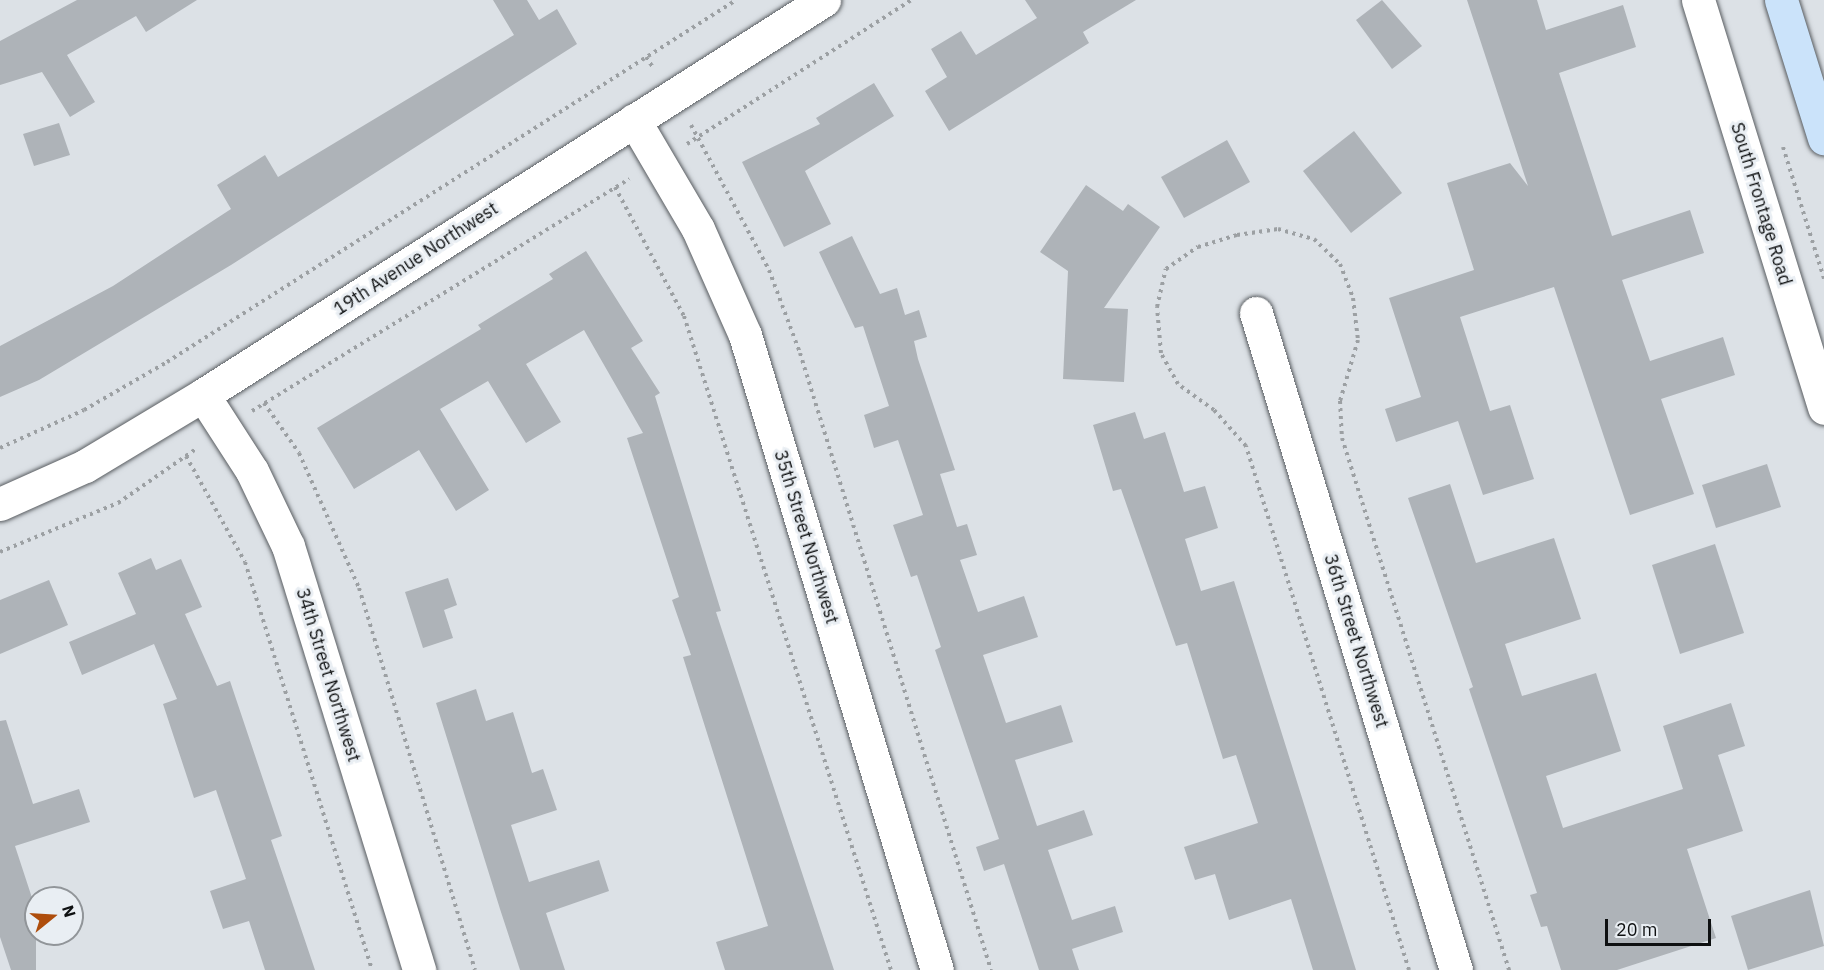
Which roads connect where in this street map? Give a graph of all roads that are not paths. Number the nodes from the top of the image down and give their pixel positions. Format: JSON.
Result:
{"nodes":[{"id":1,"x":824,"y":0,"type":"edge"},
{"id":2,"x":1698,"y":0,"type":"edge"},
{"id":3,"x":1781,"y":0,"type":"edge"},
{"id":4,"x":634,"y":120,"type":"junction"},
{"id":5,"x":1824,"y":138,"type":"edge"},
{"id":6,"x":1257,"y":313,"type":"dead end"},
{"id":7,"x":203,"y":395,"type":"junction"},
{"id":8,"x":1824,"y":408,"type":"edge"},
{"id":9,"x":0,"y":504,"type":"edge"},
{"id":10,"x":419,"y":970,"type":"edge"},
{"id":11,"x":937,"y":970,"type":"edge"},
{"id":12,"x":1456,"y":970,"type":"edge"}],
"edges":[{"from":1,"to":4,"type":"street","name":"19th Avenue Northwest"},
{"from":2,"to":8,"type":"street","name":"South Frontage Road"},
{"from":3,"to":5,"type":"main road"},
{"from":4,"to":7,"type":"street","name":"19th Avenue Northwest"},
{"from":4,"to":11,"type":"street","name":"35th Street Northwest"},
{"from":6,"to":12,"type":"street","name":"36th Street Northwest"},
{"from":7,"to":9,"type":"street","name":"19th Avenue Northwest"},
{"from":7,"to":10,"type":"street","name":"34th Street Northwest"}]}
